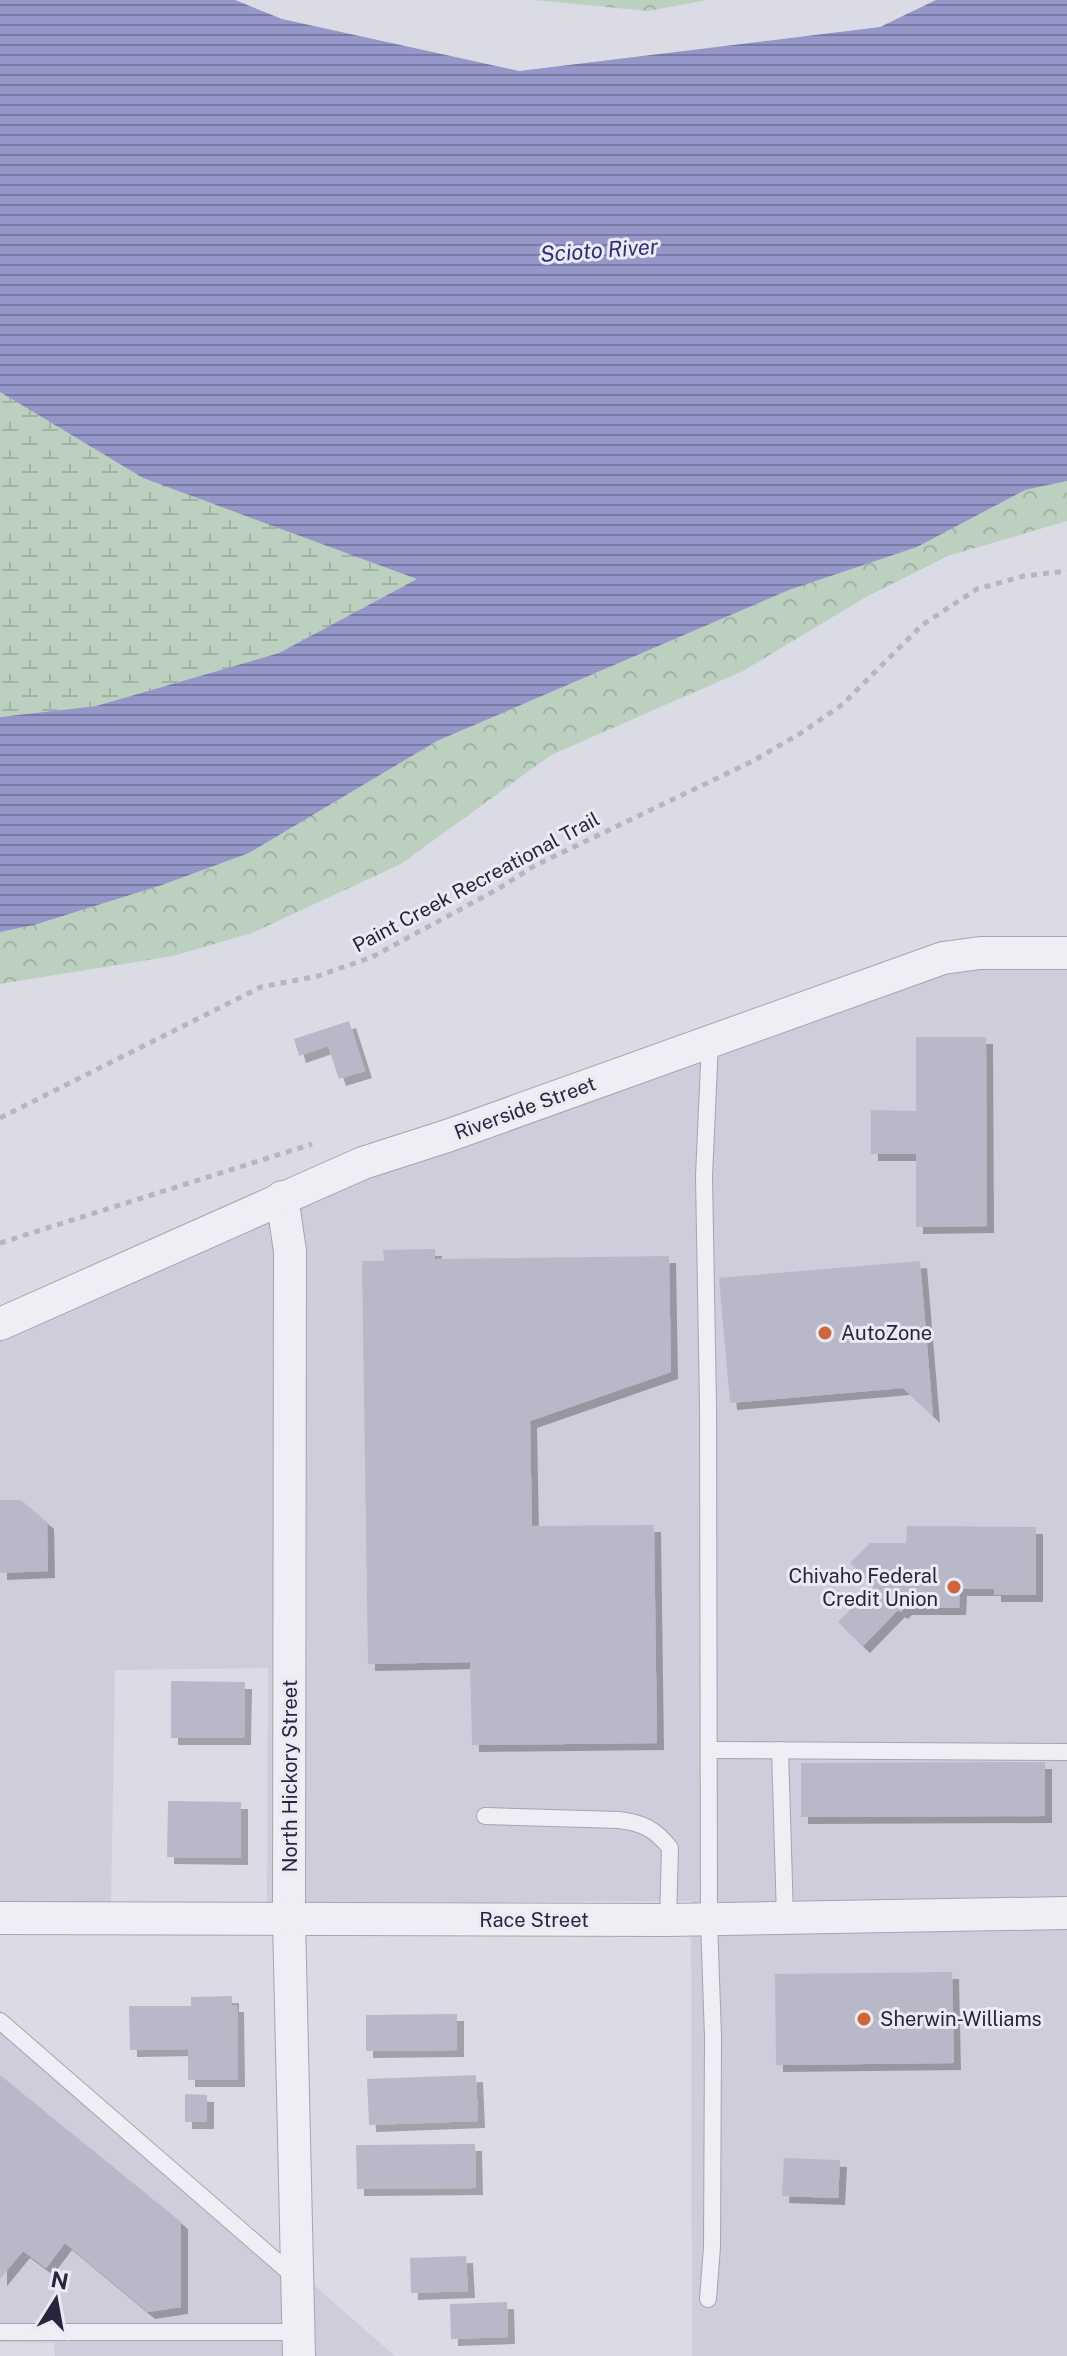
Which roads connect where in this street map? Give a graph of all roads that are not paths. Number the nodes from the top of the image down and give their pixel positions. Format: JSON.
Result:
{"nodes":[{"id":1,"x":1067,"y":953,"type":"edge"},
{"id":2,"x":710,"y":1042,"type":"junction"},
{"id":3,"x":282,"y":1197,"type":"junction"},
{"id":4,"x":0,"y":1324,"type":"edge"},
{"id":5,"x":709,"y":1750,"type":"junction"},
{"id":6,"x":780,"y":1750,"type":"junction"},
{"id":7,"x":1067,"y":1752,"type":"edge"},
{"id":8,"x":485,"y":1816,"type":"dead end"},
{"id":9,"x":1067,"y":1913,"type":"edge"},
{"id":10,"x":785,"y":1917,"type":"junction"},
{"id":11,"x":0,"y":1918,"type":"edge"},
{"id":12,"x":289,"y":1919,"type":"junction"},
{"id":13,"x":668,"y":1920,"type":"junction"},
{"id":14,"x":709,"y":1920,"type":"junction"},
{"id":15,"x":0,"y":2021,"type":"edge"},
{"id":16,"x":298,"y":2280,"type":"junction"},
{"id":17,"x":708,"y":2299,"type":"dead end"},
{"id":18,"x":0,"y":2332,"type":"edge"},
{"id":19,"x":298,"y":2344,"type":"edge"}],
"edges":[{"from":1,"to":2,"type":"street","name":"Riverside Street"},
{"from":2,"to":3,"type":"street","name":"Riverside Street"},
{"from":2,"to":5,"type":"lane"},
{"from":3,"to":4,"type":"street","name":"Riverside Street"},
{"from":3,"to":12,"type":"street","name":"North Hickory Street"},
{"from":5,"to":6,"type":"lane"},
{"from":5,"to":14,"type":"lane"},
{"from":6,"to":7,"type":"lane"},
{"from":6,"to":10,"type":"lane"},
{"from":8,"to":13,"type":"lane"},
{"from":9,"to":10,"type":"street","name":"Race Street"},
{"from":10,"to":14,"type":"street","name":"Race Street"},
{"from":11,"to":12,"type":"street","name":"Race Street"},
{"from":12,"to":13,"type":"street","name":"Race Street"},
{"from":12,"to":16,"type":"street","name":"North Hickory Street"},
{"from":13,"to":14,"type":"street","name":"Race Street"},
{"from":14,"to":17,"type":"lane"},
{"from":15,"to":16,"type":"lane"},
{"from":16,"to":19,"type":"street","name":"North Hickory Street"},
{"from":18,"to":19,"type":"lane"}]}
